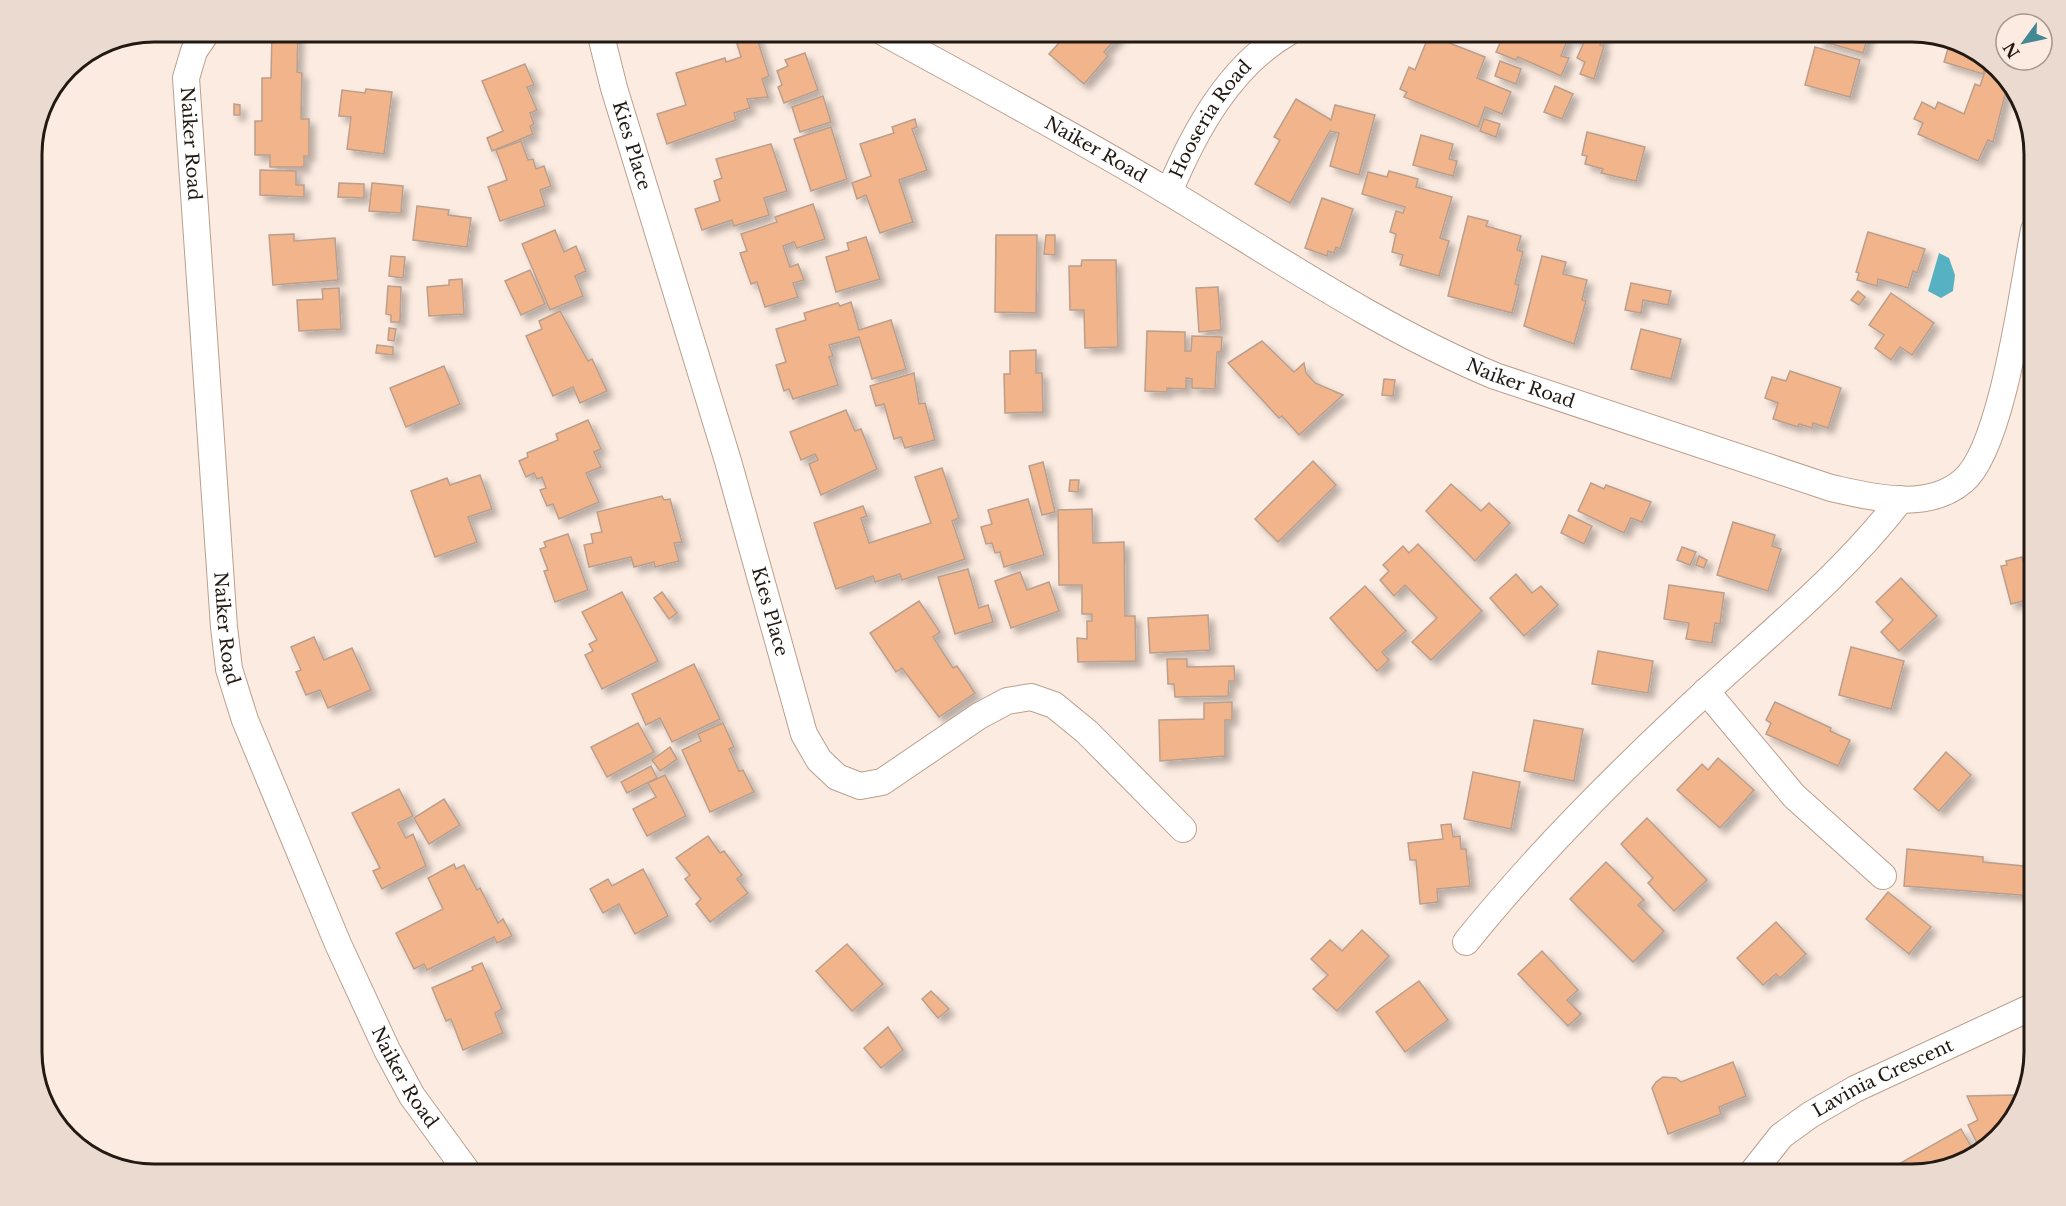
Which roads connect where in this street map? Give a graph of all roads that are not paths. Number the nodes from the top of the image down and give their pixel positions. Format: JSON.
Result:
{"nodes":[{"id":1,"x":200,"y":42,"type":"edge"},
{"id":2,"x":602,"y":42,"type":"edge"},
{"id":3,"x":901,"y":42,"type":"edge"},
{"id":4,"x":1276,"y":42,"type":"edge"},
{"id":5,"x":1169,"y":192,"type":"junction"},
{"id":6,"x":2024,"y":280,"type":"edge"},
{"id":7,"x":1901,"y":499,"type":"junction"},
{"id":8,"x":1706,"y":691,"type":"junction"},
{"id":9,"x":1183,"y":829,"type":"dead end"},
{"id":10,"x":1883,"y":876,"type":"dead end"},
{"id":11,"x":1466,"y":942,"type":"dead end"},
{"id":12,"x":2024,"y":1011,"type":"edge"},
{"id":13,"x":462,"y":1164,"type":"edge"},
{"id":14,"x":1759,"y":1164,"type":"edge"}],
"edges":[{"from":1,"to":13,"type":"street","name":"Naiker Road"},
{"from":2,"to":9,"type":"street","name":"Kies Place"},
{"from":3,"to":5,"type":"street","name":"Naiker Road"},
{"from":4,"to":5,"type":"street","name":"Hooseria Road"},
{"from":5,"to":7,"type":"street","name":"Naiker Road"},
{"from":6,"to":7,"type":"street","name":"Naiker Road"},
{"from":7,"to":8,"type":"street"},
{"from":8,"to":10,"type":"street"},
{"from":8,"to":11,"type":"street"},
{"from":12,"to":14,"type":"street","name":"Lavinia Crescent"}]}
